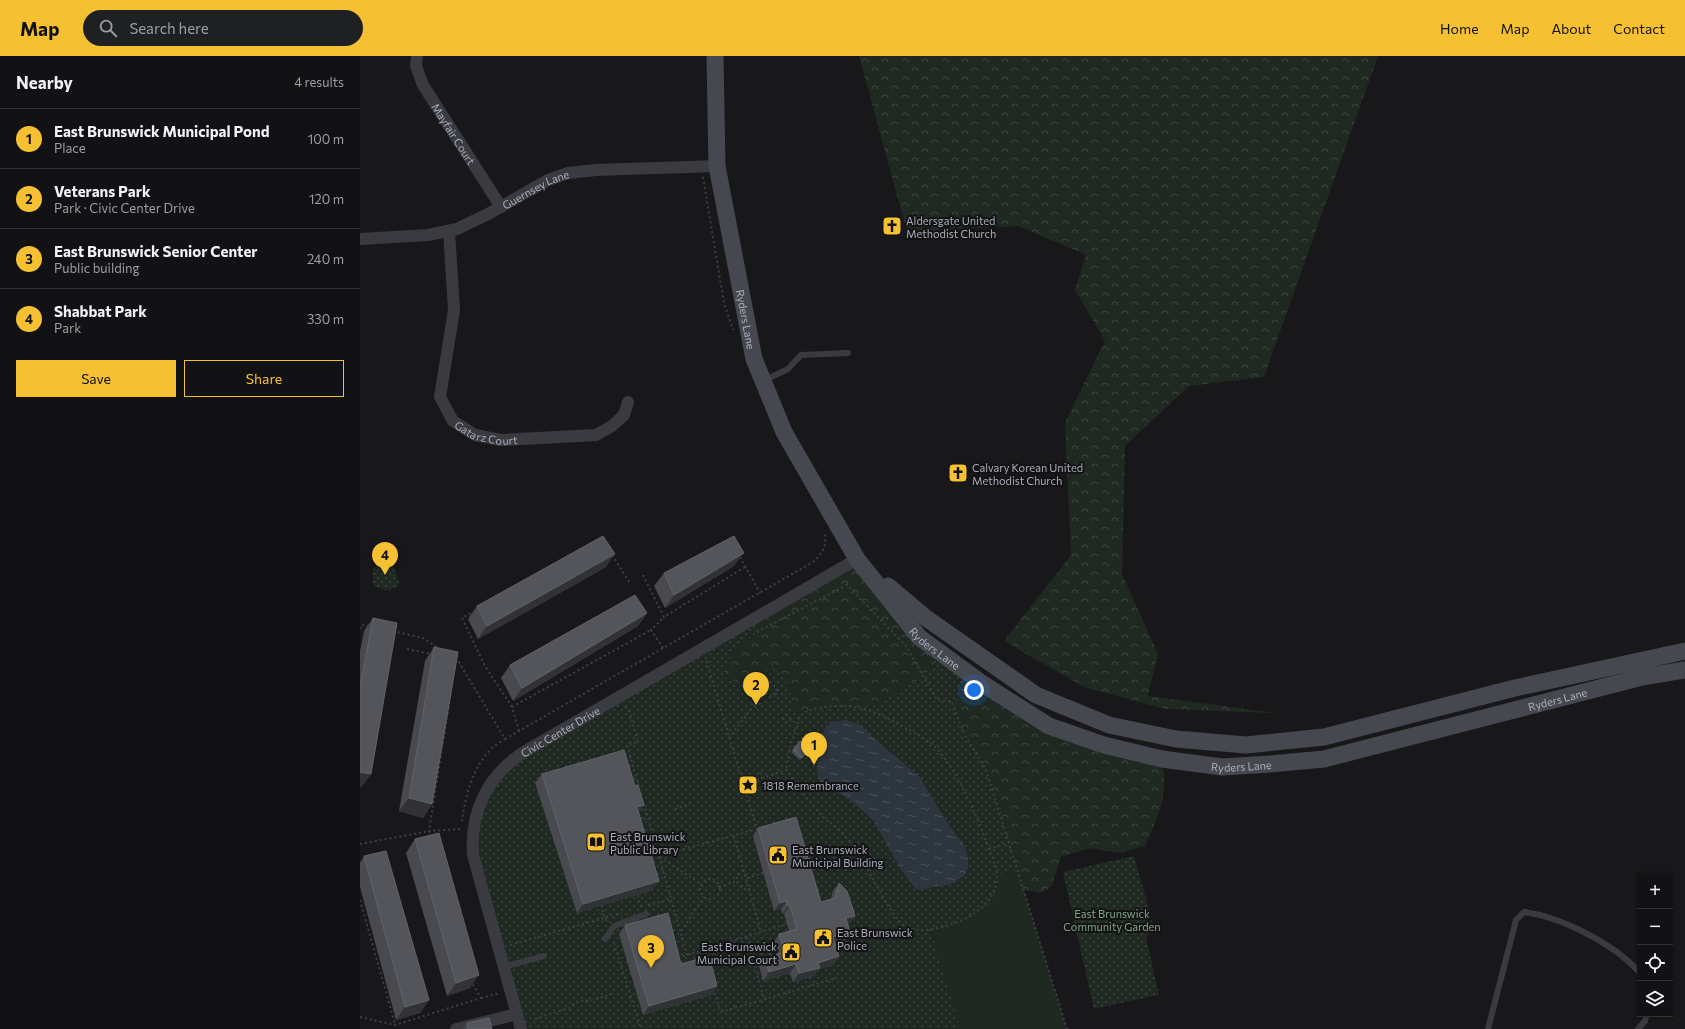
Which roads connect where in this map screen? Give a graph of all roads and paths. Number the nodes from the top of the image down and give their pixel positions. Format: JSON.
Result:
{"nodes":[{"id":1,"x":417,"y":56,"type":"edge"},
{"id":2,"x":715,"y":56,"type":"edge"},
{"id":3,"x":717,"y":166,"type":"junction"},
{"id":4,"x":703,"y":176,"type":"dead end"},
{"id":5,"x":501,"y":207,"type":"junction"},
{"id":6,"x":449,"y":230,"type":"junction"},
{"id":7,"x":360,"y":239,"type":"edge"},
{"id":8,"x":733,"y":331,"type":"dead end"},
{"id":9,"x":848,"y":353,"type":"dead end"},
{"id":10,"x":763,"y":381,"type":"junction"},
{"id":11,"x":628,"y":402,"type":"dead end"},
{"id":12,"x":821,"y":527,"type":"dead end"},
{"id":13,"x":609,"y":552,"type":"edge"},
{"id":14,"x":738,"y":554,"type":"edge"},
{"id":15,"x":857,"y":559,"type":"junction"},
{"id":16,"x":745,"y":567,"type":"junction"},
{"id":17,"x":643,"y":575,"type":"dead end"},
{"id":18,"x":630,"y":582,"type":"dead end"},
{"id":19,"x":760,"y":593,"type":"junction"},
{"id":20,"x":476,"y":610,"type":"dead end"},
{"id":21,"x":664,"y":617,"type":"junction"},
{"id":22,"x":376,"y":628,"type":"edge"},
{"id":23,"x":360,"y":629,"type":"edge"},
{"id":24,"x":651,"y":630,"type":"junction"},
{"id":25,"x":392,"y":631,"type":"edge"},
{"id":26,"x":756,"y":633,"type":"dead end"},
{"id":27,"x":664,"y":648,"type":"junction"},
{"id":28,"x":407,"y":649,"type":"dead end"},
{"id":29,"x":1685,"y":651,"type":"edge"},
{"id":30,"x":445,"y":652,"type":"edge"},
{"id":31,"x":436,"y":655,"type":"edge"},
{"id":32,"x":450,"y":657,"type":"edge"},
{"id":33,"x":712,"y":657,"type":"dead end"},
{"id":34,"x":457,"y":659,"type":"junction"},
{"id":35,"x":455,"y":667,"type":"edge"},
{"id":36,"x":1685,"y":670,"type":"edge"},
{"id":37,"x":452,"y":690,"type":"edge"},
{"id":38,"x":764,"y":692,"type":"junction"},
{"id":39,"x":619,"y":697,"type":"junction"},
{"id":40,"x":759,"y":700,"type":"junction"},
{"id":41,"x":754,"y":706,"type":"junction"},
{"id":42,"x":512,"y":707,"type":"junction"},
{"id":43,"x":519,"y":731,"type":"junction"},
{"id":44,"x":728,"y":738,"type":"junction"},
{"id":45,"x":505,"y":740,"type":"junction"},
{"id":46,"x":786,"y":770,"type":"junction"},
{"id":47,"x":760,"y":772,"type":"dead end"},
{"id":48,"x":762,"y":778,"type":"junction"},
{"id":49,"x":743,"y":785,"type":"junction"},
{"id":50,"x":639,"y":789,"type":"edge"},
{"id":51,"x":693,"y":802,"type":"dead end"},
{"id":52,"x":644,"y":803,"type":"edge"},
{"id":53,"x":675,"y":809,"type":"dead end"},
{"id":54,"x":648,"y":818,"type":"junction"},
{"id":55,"x":638,"y":821,"type":"edge"},
{"id":56,"x":429,"y":832,"type":"junction"},
{"id":57,"x":734,"y":836,"type":"junction"},
{"id":58,"x":432,"y":838,"type":"edge"},
{"id":59,"x":1010,"y":842,"type":"junction"},
{"id":60,"x":360,"y":844,"type":"edge"},
{"id":61,"x":989,"y":849,"type":"junction"},
{"id":62,"x":659,"y":856,"type":"junction"},
{"id":63,"x":744,"y":870,"type":"junction"},
{"id":64,"x":764,"y":873,"type":"dead end"},
{"id":65,"x":747,"y":878,"type":"junction"},
{"id":66,"x":736,"y":881,"type":"junction"},
{"id":67,"x":701,"y":884,"type":"junction"},
{"id":68,"x":719,"y":887,"type":"junction"},
{"id":69,"x":750,"y":889,"type":"junction"},
{"id":70,"x":638,"y":895,"type":"edge"},
{"id":71,"x":704,"y":898,"type":"junction"},
{"id":72,"x":672,"y":899,"type":"junction"},
{"id":73,"x":360,"y":900,"type":"edge"},
{"id":74,"x":601,"y":905,"type":"edge"},
{"id":75,"x":641,"y":907,"type":"junction"},
{"id":76,"x":634,"y":909,"type":"dead end"},
{"id":77,"x":626,"y":911,"type":"dead end"},
{"id":78,"x":646,"y":914,"type":"dead end"},
{"id":79,"x":605,"y":917,"type":"junction"},
{"id":80,"x":789,"y":923,"type":"dead end"},
{"id":81,"x":607,"y":924,"type":"dead end"},
{"id":82,"x":681,"y":931,"type":"junction"},
{"id":83,"x":761,"y":932,"type":"junction"},
{"id":84,"x":747,"y":937,"type":"junction"},
{"id":85,"x":612,"y":938,"type":"dead end"},
{"id":86,"x":606,"y":939,"type":"dead end"},
{"id":87,"x":498,"y":949,"type":"junction"},
{"id":88,"x":702,"y":950,"type":"junction"},
{"id":89,"x":687,"y":955,"type":"junction"},
{"id":90,"x":544,"y":956,"type":"dead end"},
{"id":91,"x":676,"y":958,"type":"edge"},
{"id":92,"x":706,"y":964,"type":"edge"},
{"id":93,"x":503,"y":967,"type":"junction"},
{"id":94,"x":1637,"y":970,"type":"edge"},
{"id":95,"x":470,"y":976,"type":"edge"},
{"id":96,"x":837,"y":978,"type":"dead end"},
{"id":97,"x":713,"y":985,"type":"edge"},
{"id":98,"x":615,"y":993,"type":"dead end"},
{"id":99,"x":764,"y":999,"type":"junction"},
{"id":100,"x":516,"y":1014,"type":"junction"},
{"id":101,"x":360,"y":1017,"type":"edge"},
{"id":102,"x":1646,"y":1017,"type":"edge"},
{"id":103,"x":535,"y":1019,"type":"dead end"},
{"id":104,"x":395,"y":1025,"type":"junction"},
{"id":105,"x":456,"y":1029,"type":"edge"},
{"id":106,"x":521,"y":1029,"type":"edge"},
{"id":107,"x":641,"y":1029,"type":"edge"},
{"id":108,"x":1067,"y":1029,"type":"edge"},
{"id":109,"x":1488,"y":1029,"type":"edge"},
{"id":110,"x":1638,"y":1029,"type":"edge"}],
"edges":[{"from":1,"to":5,"type":"street","name":"Mayfair Court"},
{"from":2,"to":3,"type":"main road","name":"Ryders Lane"},
{"from":3,"to":5,"type":"street","name":"Guernsey Lane"},
{"from":3,"to":10,"type":"main road","name":"Ryders Lane"},
{"from":4,"to":8,"type":"path"},
{"from":5,"to":6,"type":"street","name":"Guernsey Lane"},
{"from":6,"to":7,"type":"street","name":"Guernsey Lane"},
{"from":6,"to":11,"type":"street","name":"Gatarz Court"},
{"from":9,"to":10,"type":"lane"},
{"from":10,"to":15,"type":"main road","name":"Ryders Lane"},
{"from":12,"to":19,"type":"path"},
{"from":13,"to":18,"type":"path"},
{"from":14,"to":16,"type":"path"},
{"from":15,"to":29,"type":"main road","name":"Ryders Lane"},
{"from":15,"to":36,"type":"main road","name":"Ryders Lane"},
{"from":15,"to":39,"type":"street","name":"Civic Center Drive"},
{"from":16,"to":19,"type":"path"},
{"from":16,"to":21,"type":"path"},
{"from":17,"to":21,"type":"path"},
{"from":19,"to":27,"type":"path"},
{"from":20,"to":42,"type":"path"},
{"from":21,"to":24,"type":"path"},
{"from":22,"to":23,"type":"path"},
{"from":24,"to":27,"type":"path"},
{"from":24,"to":42,"type":"path"},
{"from":25,"to":30,"type":"path"},
{"from":26,"to":59,"type":"path"},
{"from":27,"to":43,"type":"path"},
{"from":28,"to":31,"type":"path"},
{"from":32,"to":34,"type":"path"},
{"from":33,"to":44,"type":"path"},
{"from":34,"to":35,"type":"path"},
{"from":34,"to":45,"type":"path"},
{"from":37,"to":56,"type":"path"},
{"from":38,"to":38,"type":"path"},
{"from":38,"to":40,"type":"path"},
{"from":39,"to":50,"type":"path"},
{"from":39,"to":87,"type":"street","name":"Civic Center Drive"},
{"from":40,"to":41,"type":"path"},
{"from":40,"to":41,"type":"path"},
{"from":41,"to":44,"type":"path"},
{"from":42,"to":43,"type":"path"},
{"from":43,"to":45,"type":"path"},
{"from":44,"to":49,"type":"path"},
{"from":45,"to":56,"type":"path"},
{"from":46,"to":48,"type":"path"},
{"from":46,"to":61,"type":"path"},
{"from":46,"to":61,"type":"path"},
{"from":47,"to":48,"type":"path"},
{"from":48,"to":49,"type":"path"},
{"from":49,"to":57,"type":"path"},
{"from":51,"to":53,"type":"path"},
{"from":52,"to":54,"type":"path"},
{"from":54,"to":55,"type":"path"},
{"from":54,"to":62,"type":"path"},
{"from":56,"to":58,"type":"path"},
{"from":56,"to":60,"type":"path"},
{"from":57,"to":62,"type":"path"},
{"from":57,"to":63,"type":"path"},
{"from":59,"to":61,"type":"path"},
{"from":59,"to":108,"type":"path"},
{"from":62,"to":67,"type":"path"},
{"from":62,"to":72,"type":"path"},
{"from":63,"to":65,"type":"path"},
{"from":63,"to":66,"type":"path"},
{"from":64,"to":65,"type":"path"},
{"from":65,"to":69,"type":"path"},
{"from":66,"to":68,"type":"path"},
{"from":66,"to":69,"type":"path"},
{"from":67,"to":68,"type":"path"},
{"from":67,"to":71,"type":"path"},
{"from":68,"to":71,"type":"path"},
{"from":69,"to":83,"type":"path"},
{"from":70,"to":75,"type":"path"},
{"from":71,"to":82,"type":"path"},
{"from":72,"to":75,"type":"path"},
{"from":72,"to":82,"type":"path"},
{"from":73,"to":104,"type":"path"},
{"from":74,"to":79,"type":"path"},
{"from":75,"to":76,"type":"path"},
{"from":77,"to":79,"type":"path"},
{"from":78,"to":86,"type":"lane"},
{"from":79,"to":81,"type":"path"},
{"from":79,"to":87,"type":"path"},
{"from":80,"to":83,"type":"path"},
{"from":82,"to":89,"type":"path"},
{"from":83,"to":84,"type":"path"},
{"from":84,"to":88,"type":"path"},
{"from":84,"to":99,"type":"path"},
{"from":85,"to":107,"type":"path"},
{"from":87,"to":93,"type":"street","name":"Civic Center Drive"},
{"from":88,"to":89,"type":"path"},
{"from":88,"to":92,"type":"path"},
{"from":89,"to":91,"type":"path"},
{"from":90,"to":93,"type":"lane"},
{"from":93,"to":100,"type":"street","name":"Civic Center Drive"},
{"from":94,"to":109,"type":"lane"},
{"from":95,"to":104,"type":"path"},
{"from":96,"to":99,"type":"path"},
{"from":97,"to":99,"type":"path"},
{"from":98,"to":103,"type":"path"},
{"from":100,"to":105,"type":"street"},
{"from":100,"to":106,"type":"street","name":"Civic Center Drive"},
{"from":101,"to":104,"type":"path"},
{"from":102,"to":110,"type":"lane"}]}
